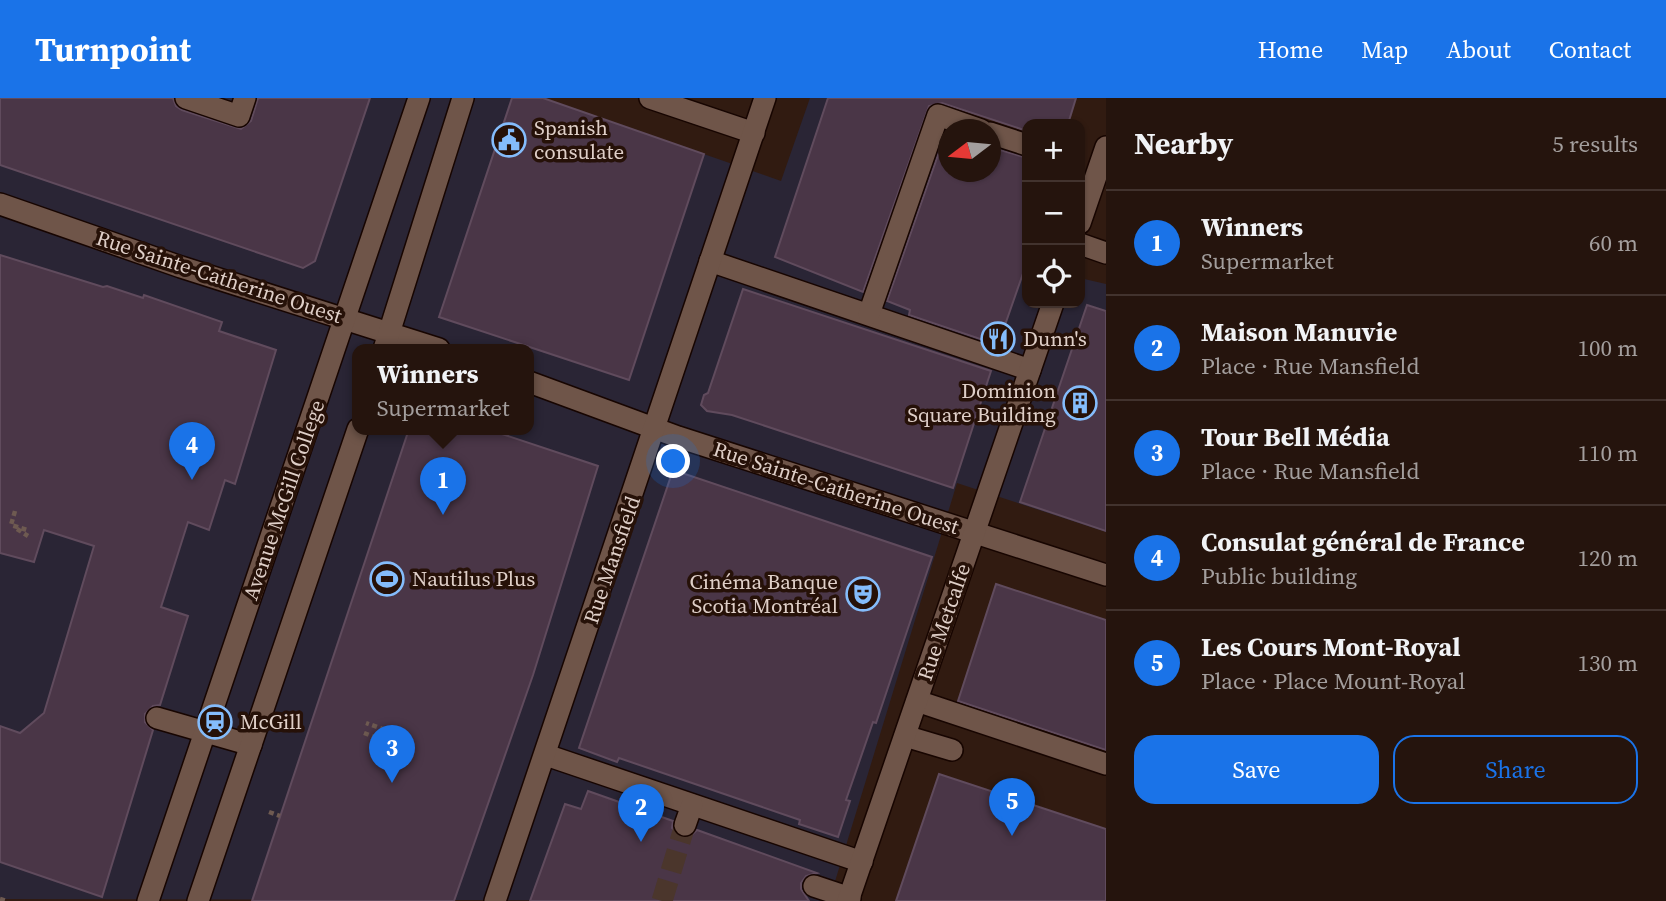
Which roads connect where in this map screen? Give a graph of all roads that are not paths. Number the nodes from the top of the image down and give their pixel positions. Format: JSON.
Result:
{"nodes":[{"id":1,"x":186,"y":98,"type":"edge"},
{"id":2,"x":245,"y":98,"type":"edge"},
{"id":3,"x":419,"y":98,"type":"edge"},
{"id":4,"x":463,"y":98,"type":"edge"},
{"id":5,"x":650,"y":98,"type":"edge"},
{"id":6,"x":765,"y":98,"type":"edge"},
{"id":7,"x":949,"y":119,"type":"edge"},
{"id":8,"x":754,"y":133,"type":"junction"},
{"id":9,"x":1001,"y":137,"type":"edge"},
{"id":10,"x":1022,"y":143,"type":"edge"},
{"id":11,"x":1099,"y":156,"type":"edge"},
{"id":12,"x":1085,"y":191,"type":"edge"},
{"id":13,"x":0,"y":204,"type":"edge"},
{"id":14,"x":1083,"y":245,"type":"edge"},
{"id":15,"x":1106,"y":253,"type":"edge"},
{"id":16,"x":710,"y":261,"type":"junction"},
{"id":17,"x":1051,"y":308,"type":"edge"},
{"id":18,"x":869,"y":314,"type":"junction"},
{"id":19,"x":346,"y":317,"type":"junction"},
{"id":20,"x":387,"y":340,"type":"edge"},
{"id":21,"x":410,"y":344,"type":"edge"},
{"id":22,"x":1030,"y":370,"type":"junction"},
{"id":23,"x":534,"y":384,"type":"edge"},
{"id":24,"x":655,"y":429,"type":"junction"},
{"id":25,"x":356,"y":435,"type":"edge"},
{"id":26,"x":975,"y":532,"type":"junction"},
{"id":27,"x":1106,"y":575,"type":"edge"},
{"id":28,"x":917,"y":701,"type":"junction"},
{"id":29,"x":156,"y":718,"type":"dead end"},
{"id":30,"x":907,"y":730,"type":"junction"},
{"id":31,"x":205,"y":732,"type":"junction"},
{"id":32,"x":953,"y":744,"type":"dead end"},
{"id":33,"x":251,"y":745,"type":"junction"},
{"id":34,"x":546,"y":755,"type":"junction"},
{"id":35,"x":1106,"y":765,"type":"edge"},
{"id":36,"x":692,"y":805,"type":"junction"},
{"id":37,"x":685,"y":825,"type":"tunnel mouth"},
{"id":38,"x":862,"y":862,"type":"junction"},
{"id":39,"x":814,"y":886,"type":"dead end"},
{"id":40,"x":849,"y":900,"type":"edge"},
{"id":41,"x":148,"y":901,"type":"edge"},
{"id":42,"x":198,"y":901,"type":"edge"},
{"id":43,"x":495,"y":901,"type":"edge"}],
"edges":[{"from":1,"to":2,"type":"street"},
{"from":3,"to":19,"type":"street","name":"Avenue McGill College"},
{"from":4,"to":20,"type":"street"},
{"from":5,"to":8,"type":"street"},
{"from":6,"to":8,"type":"street","name":"Rue Mansfield"},
{"from":7,"to":18,"type":"street"},
{"from":8,"to":16,"type":"street","name":"Rue Mansfield"},
{"from":9,"to":10,"type":"street"},
{"from":11,"to":12,"type":"street"},
{"from":13,"to":19,"type":"street","name":"Rue Sainte-Catherine Ouest"},
{"from":14,"to":15,"type":"street"},
{"from":16,"to":18,"type":"street"},
{"from":16,"to":24,"type":"street","name":"Rue Mansfield"},
{"from":17,"to":22,"type":"street","name":"Rue Metcalfe"},
{"from":18,"to":22,"type":"street"},
{"from":19,"to":20,"type":"street","name":"Rue Sainte-Catherine Ouest"},
{"from":19,"to":31,"type":"street","name":"Avenue McGill College"},
{"from":20,"to":21,"type":"street","name":"Rue Sainte-Catherine Ouest"},
{"from":22,"to":26,"type":"street","name":"Rue Metcalfe"},
{"from":23,"to":24,"type":"street","name":"Rue Sainte-Catherine Ouest"},
{"from":24,"to":26,"type":"street","name":"Rue Sainte-Catherine Ouest"},
{"from":24,"to":34,"type":"street","name":"Rue Mansfield"},
{"from":25,"to":33,"type":"street"},
{"from":26,"to":27,"type":"street","name":"Rue Sainte-Catherine Ouest"},
{"from":26,"to":28,"type":"street","name":"Rue Metcalfe"},
{"from":28,"to":30,"type":"street","name":"Rue Metcalfe"},
{"from":28,"to":35,"type":"street"},
{"from":29,"to":31,"type":"street"},
{"from":30,"to":32,"type":"street"},
{"from":30,"to":38,"type":"street","name":"Rue Metcalfe"},
{"from":31,"to":33,"type":"street"},
{"from":31,"to":41,"type":"street","name":"Avenue McGill College"},
{"from":33,"to":42,"type":"street"},
{"from":34,"to":36,"type":"street"},
{"from":34,"to":43,"type":"street","name":"Rue Mansfield"},
{"from":36,"to":37,"type":"street"},
{"from":36,"to":38,"type":"street"},
{"from":38,"to":40,"type":"street","name":"Rue Metcalfe"},
{"from":39,"to":40,"type":"street"}]}
